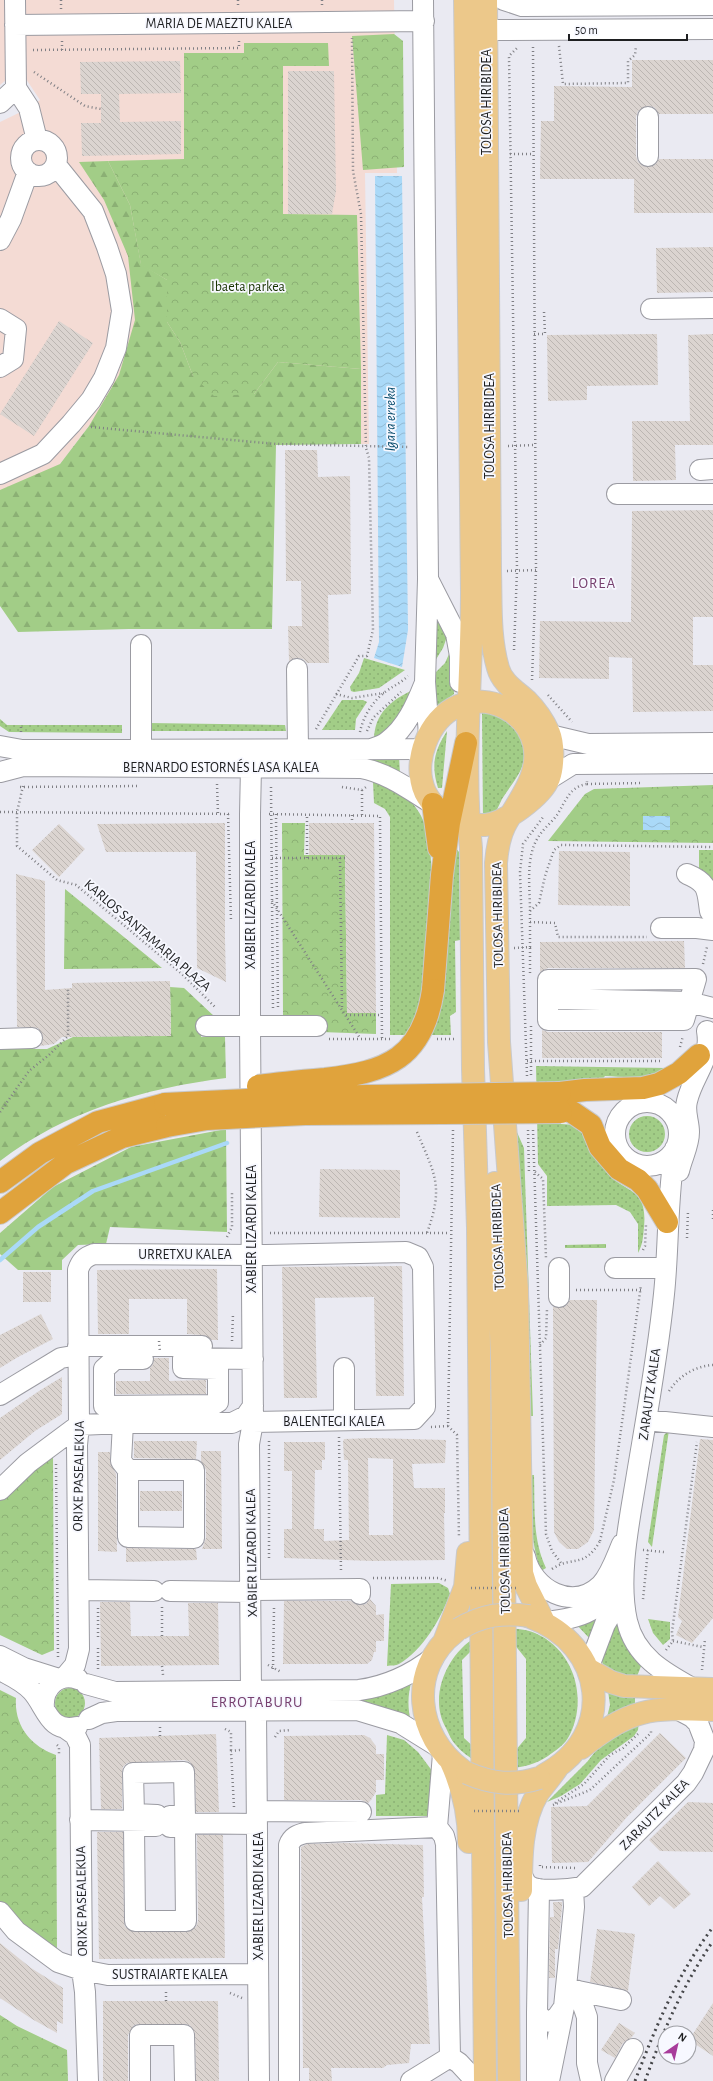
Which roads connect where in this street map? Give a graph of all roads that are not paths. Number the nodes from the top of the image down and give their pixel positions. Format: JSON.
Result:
{"nodes":[{"id":1,"x":423,"y":0,"type":"edge"},
{"id":2,"x":465,"y":0,"type":"edge"},
{"id":3,"x":486,"y":0,"type":"edge"},
{"id":4,"x":504,"y":0,"type":"edge"},
{"id":5,"x":713,"y":5,"type":"edge"},
{"id":6,"x":14,"y":8,"type":"edge"},
{"id":7,"x":424,"y":21,"type":"junction"},
{"id":8,"x":713,"y":29,"type":"edge"},
{"id":9,"x":486,"y":30,"type":"junction"},
{"id":10,"x":16,"y":88,"type":"junction"},
{"id":11,"x":0,"y":103,"type":"edge"},
{"id":12,"x":648,"y":117,"type":"dead end"},
{"id":13,"x":37,"y":140,"type":"junction"},
{"id":14,"x":648,"y":156,"type":"dead end"},
{"id":15,"x":56,"y":165,"type":"junction"},
{"id":16,"x":28,"y":172,"type":"junction"},
{"id":17,"x":0,"y":240,"type":"edge"},
{"id":18,"x":713,"y":308,"type":"edge"},
{"id":19,"x":651,"y":309,"type":"dead end"},
{"id":20,"x":0,"y":319,"type":"edge"},
{"id":21,"x":0,"y":367,"type":"edge"},
{"id":22,"x":0,"y":474,"type":"edge"},
{"id":23,"x":616,"y":494,"type":"dead end"},
{"id":24,"x":713,"y":494,"type":"edge"},
{"id":25,"x":428,"y":579,"type":"junction"},
{"id":26,"x":141,"y":645,"type":"dead end"},
{"id":27,"x":297,"y":669,"type":"dead end"},
{"id":28,"x":418,"y":677,"type":"junction"},
{"id":29,"x":128,"y":681,"type":"dead end"},
{"id":30,"x":470,"y":702,"type":"junction"},
{"id":31,"x":558,"y":728,"type":"junction"},
{"id":32,"x":365,"y":742,"type":"junction"},
{"id":33,"x":426,"y":742,"type":"junction"},
{"id":34,"x":713,"y":742,"type":"edge"},
{"id":35,"x":466,"y":743,"type":"joint"},
{"id":36,"x":0,"y":746,"type":"edge"},
{"id":37,"x":135,"y":750,"type":"junction"},
{"id":38,"x":298,"y":750,"type":"junction"},
{"id":39,"x":713,"y":763,"type":"edge"},
{"id":40,"x":0,"y":772,"type":"edge"},
{"id":41,"x":251,"y":776,"type":"junction"},
{"id":42,"x":549,"y":779,"type":"junction"},
{"id":43,"x":511,"y":815,"type":"junction"},
{"id":44,"x":450,"y":816,"type":"junction"},
{"id":45,"x":687,"y":874,"type":"dead end"},
{"id":46,"x":713,"y":912,"type":"edge"},
{"id":47,"x":713,"y":930,"type":"edge"},
{"id":48,"x":658,"y":932,"type":"road end"},
{"id":49,"x":557,"y":999,"type":"dead end"},
{"id":50,"x":689,"y":1002,"type":"junction"},
{"id":51,"x":713,"y":1007,"type":"edge"},
{"id":52,"x":206,"y":1026,"type":"dead end"},
{"id":53,"x":242,"y":1026,"type":"junction"},
{"id":54,"x":707,"y":1031,"type":"junction"},
{"id":55,"x":320,"y":1032,"type":"road end"},
{"id":56,"x":32,"y":1038,"type":"dead end"},
{"id":57,"x":0,"y":1039,"type":"edge"},
{"id":58,"x":499,"y":1042,"type":"junction"},
{"id":59,"x":699,"y":1055,"type":"junction"},
{"id":60,"x":473,"y":1069,"type":"junction"},
{"id":61,"x":686,"y":1075,"type":"junction"},
{"id":62,"x":643,"y":1102,"type":"junction"},
{"id":63,"x":164,"y":1104,"type":"junction"},
{"id":64,"x":564,"y":1106,"type":"junction"},
{"id":65,"x":251,"y":1108,"type":"junction"},
{"id":66,"x":274,"y":1108,"type":"dead end"},
{"id":67,"x":676,"y":1121,"type":"junction"},
{"id":68,"x":674,"y":1149,"type":"junction"},
{"id":69,"x":625,"y":1155,"type":"junction"},
{"id":70,"x":0,"y":1182,"type":"edge"},
{"id":71,"x":0,"y":1213,"type":"edge"},
{"id":72,"x":667,"y":1222,"type":"junction"},
{"id":73,"x":252,"y":1254,"type":"junction"},
{"id":74,"x":559,"y":1268,"type":"dead end"},
{"id":75,"x":615,"y":1268,"type":"dead end"},
{"id":76,"x":665,"y":1268,"type":"junction"},
{"id":77,"x":78,"y":1270,"type":"joint"},
{"id":78,"x":559,"y":1294,"type":"road end"},
{"id":79,"x":78,"y":1351,"type":"junction"},
{"id":80,"x":252,"y":1352,"type":"junction"},
{"id":81,"x":151,"y":1355,"type":"road end"},
{"id":82,"x":344,"y":1368,"type":"dead end"},
{"id":83,"x":0,"y":1395,"type":"edge"},
{"id":84,"x":253,"y":1414,"type":"junction"},
{"id":85,"x":414,"y":1419,"type":"joint"},
{"id":86,"x":654,"y":1420,"type":"junction"},
{"id":87,"x":123,"y":1423,"type":"junction"},
{"id":88,"x":232,"y":1423,"type":"junction"},
{"id":89,"x":79,"y":1425,"type":"junction"},
{"id":90,"x":342,"y":1425,"type":"junction"},
{"id":91,"x":713,"y":1427,"type":"edge"},
{"id":92,"x":249,"y":1444,"type":"junction"},
{"id":93,"x":128,"y":1470,"type":"junction"},
{"id":94,"x":0,"y":1490,"type":"edge"},
{"id":95,"x":628,"y":1531,"type":"junction"},
{"id":96,"x":521,"y":1532,"type":"junction"},
{"id":97,"x":625,"y":1566,"type":"junction"},
{"id":98,"x":79,"y":1590,"type":"junction"},
{"id":99,"x":251,"y":1591,"type":"junction"},
{"id":100,"x":360,"y":1594,"type":"dead end"},
{"id":101,"x":624,"y":1594,"type":"junction"},
{"id":102,"x":536,"y":1619,"type":"junction"},
{"id":103,"x":446,"y":1643,"type":"junction"},
{"id":104,"x":0,"y":1656,"type":"edge"},
{"id":105,"x":588,"y":1669,"type":"junction"},
{"id":106,"x":0,"y":1670,"type":"edge"},
{"id":107,"x":62,"y":1678,"type":"junction"},
{"id":108,"x":703,"y":1678,"type":"edge"},
{"id":109,"x":86,"y":1684,"type":"junction"},
{"id":110,"x":251,"y":1691,"type":"junction"},
{"id":111,"x":44,"y":1708,"type":"junction"},
{"id":112,"x":677,"y":1709,"type":"junction"},
{"id":113,"x":713,"y":1710,"type":"edge"},
{"id":114,"x":256,"y":1711,"type":"junction"},
{"id":115,"x":89,"y":1719,"type":"junction"},
{"id":116,"x":65,"y":1728,"type":"junction"},
{"id":117,"x":574,"y":1754,"type":"junction"},
{"id":118,"x":450,"y":1759,"type":"junction"},
{"id":119,"x":133,"y":1773,"type":"joint"},
{"id":120,"x":548,"y":1773,"type":"junction"},
{"id":121,"x":361,"y":1812,"type":"dead end"},
{"id":122,"x":257,"y":1818,"type":"junction"},
{"id":123,"x":80,"y":1820,"type":"junction"},
{"id":124,"x":436,"y":1827,"type":"junction"},
{"id":125,"x":521,"y":1874,"type":"junction"},
{"id":126,"x":539,"y":1889,"type":"junction"},
{"id":127,"x":573,"y":1889,"type":"junction"},
{"id":128,"x":0,"y":1912,"type":"edge"},
{"id":129,"x":82,"y":1970,"type":"junction"},
{"id":130,"x":258,"y":1974,"type":"junction"},
{"id":131,"x":572,"y":1989,"type":"junction"},
{"id":132,"x":621,"y":2000,"type":"dead end"},
{"id":133,"x":564,"y":2007,"type":"junction"},
{"id":134,"x":537,"y":2013,"type":"junction"},
{"id":135,"x":633,"y":2049,"type":"dead end"},
{"id":136,"x":450,"y":2058,"type":"junction"},
{"id":137,"x":476,"y":2080,"type":"edge"},
{"id":138,"x":88,"y":2081,"type":"edge"},
{"id":139,"x":140,"y":2081,"type":"edge"},
{"id":140,"x":184,"y":2081,"type":"edge"},
{"id":141,"x":259,"y":2081,"type":"edge"},
{"id":142,"x":289,"y":2081,"type":"edge"},
{"id":143,"x":411,"y":2081,"type":"edge"},
{"id":144,"x":509,"y":2081,"type":"edge"},
{"id":145,"x":522,"y":2081,"type":"edge"},
{"id":146,"x":538,"y":2081,"type":"edge"},
{"id":147,"x":549,"y":2081,"type":"edge"},
{"id":148,"x":591,"y":2081,"type":"edge"},
{"id":149,"x":615,"y":2081,"type":"edge"}],
"edges":[{"from":1,"to":7,"type":"street","name":"TOLOSA HIRIBIDEA"},
{"from":2,"to":30,"type":"main road","name":"TOLOSA HIRIBIDEA"},
{"from":3,"to":9,"type":"main road","name":"TOLOSA HIRIBIDEA"},
{"from":4,"to":5,"type":"street"},
{"from":6,"to":7,"type":"street","name":"MARIA DE MAEZTU KALEA"},
{"from":6,"to":10,"type":"street"},
{"from":7,"to":25,"type":"street","name":"TOLOSA HIRIBIDEA"},
{"from":8,"to":9,"type":"street"},
{"from":9,"to":31,"type":"main road","name":"TOLOSA HIRIBIDEA"},
{"from":10,"to":11,"type":"street"},
{"from":10,"to":13,"type":"street"},
{"from":12,"to":14,"type":"street"},
{"from":13,"to":15,"type":"street"},
{"from":13,"to":16,"type":"street"},
{"from":15,"to":16,"type":"street"},
{"from":15,"to":22,"type":"street"},
{"from":16,"to":17,"type":"street"},
{"from":18,"to":19,"type":"street"},
{"from":20,"to":21,"type":"street"},
{"from":23,"to":24,"type":"street"},
{"from":25,"to":28,"type":"street","name":"TOLOSA HIRIBIDEA"},
{"from":25,"to":30,"type":"street","name":"TOLOSA HIRIBIDEA"},
{"from":26,"to":37,"type":"street"},
{"from":27,"to":38,"type":"street"},
{"from":28,"to":32,"type":"street","name":"TOLOSA HIRIBIDEA"},
{"from":28,"to":33,"type":"street","name":"TOLOSA HIRIBIDEA"},
{"from":29,"to":37,"type":"street"},
{"from":30,"to":33,"type":"main road","name":"TOLOSA HIRIBIDEA"},
{"from":30,"to":35,"type":"main road","name":"TOLOSA HIRIBIDEA"},
{"from":30,"to":43,"type":"main road","name":"TOLOSA HIRIBIDEA"},
{"from":31,"to":34,"type":"street"},
{"from":31,"to":42,"type":"main road","name":"TOLOSA HIRIBIDEA"},
{"from":32,"to":33,"type":"street","name":"BERNARDO ESTORNÉS LASA KALEA"},
{"from":32,"to":38,"type":"street","name":"BERNARDO ESTORNÉS LASA KALEA"},
{"from":33,"to":44,"type":"main road","name":"TOLOSA HIRIBIDEA"},
{"from":35,"to":44,"type":"highway"},
{"from":36,"to":37,"type":"street","name":"BERNARDO ESTORNÉS LASA KALEA"},
{"from":37,"to":38,"type":"street","name":"BERNARDO ESTORNÉS LASA KALEA"},
{"from":39,"to":42,"type":"street"},
{"from":40,"to":41,"type":"street","name":"BERNARDO ESTORNÉS LASA KALEA"},
{"from":41,"to":44,"type":"street","name":"BERNARDO ESTORNÉS LASA KALEA"},
{"from":41,"to":53,"type":"street","name":"XABIER LIZARDI KALEA"},
{"from":42,"to":43,"type":"main road","name":"TOLOSA HIRIBIDEA"},
{"from":43,"to":44,"type":"main road"},
{"from":43,"to":58,"type":"main road","name":"TOLOSA HIRIBIDEA"},
{"from":44,"to":60,"type":"main road","name":"TOLOSA HIRIBIDEA"},
{"from":44,"to":63,"type":"highway","bridge":true},
{"from":45,"to":46,"type":"street"},
{"from":47,"to":48,"type":"street"},
{"from":49,"to":50,"type":"street"},
{"from":50,"to":50,"type":"street"},
{"from":50,"to":51,"type":"street"},
{"from":51,"to":54,"type":"street"},
{"from":52,"to":53,"type":"street"},
{"from":53,"to":55,"type":"street"},
{"from":53,"to":65,"type":"street","name":"XABIER LIZARDI KALEA"},
{"from":54,"to":59,"type":"street"},
{"from":54,"to":76,"type":"street"},
{"from":56,"to":57,"type":"street"},
{"from":58,"to":96,"type":"main road","name":"TOLOSA HIRIBIDEA"},
{"from":58,"to":144,"type":"main road","name":"TOLOSA HIRIBIDEA"},
{"from":59,"to":61,"type":"street"},
{"from":59,"to":64,"type":"highway"},
{"from":60,"to":103,"type":"main road","name":"TOLOSA HIRIBIDEA"},
{"from":60,"to":137,"type":"main road","name":"TOLOSA HIRIBIDEA"},
{"from":61,"to":62,"type":"street"},
{"from":61,"to":67,"type":"street"},
{"from":62,"to":64,"type":"highway"},
{"from":62,"to":67,"type":"street"},
{"from":62,"to":69,"type":"street"},
{"from":63,"to":64,"type":"highway","bridge":true},
{"from":63,"to":70,"type":"highway"},
{"from":64,"to":69,"type":"highway"},
{"from":64,"to":71,"type":"highway","bridge":true},
{"from":64,"to":72,"type":"highway"},
{"from":65,"to":66,"type":"street"},
{"from":65,"to":73,"type":"street","name":"XABIER LIZARDI KALEA"},
{"from":67,"to":68,"type":"street"},
{"from":68,"to":69,"type":"street"},
{"from":68,"to":72,"type":"street","name":"ZARAUTZ KALEA"},
{"from":69,"to":72,"type":"street","name":"ZARAUTZ KALEA"},
{"from":72,"to":76,"type":"street","name":"ZARAUTZ KALEA"},
{"from":73,"to":77,"type":"street","name":"URRETXU KALEA"},
{"from":73,"to":80,"type":"street","name":"XABIER LIZARDI KALEA"},
{"from":73,"to":85,"type":"street","name":"URRETXU KALEA"},
{"from":74,"to":78,"type":"street"},
{"from":75,"to":76,"type":"street"},
{"from":76,"to":86,"type":"street","name":"ZARAUTZ KALEA"},
{"from":77,"to":79,"type":"street","name":"ORIXE PASEALEKUA"},
{"from":79,"to":80,"type":"street"},
{"from":79,"to":83,"type":"street"},
{"from":79,"to":89,"type":"street","name":"ORIXE PASEALEKUA"},
{"from":80,"to":81,"type":"street"},
{"from":80,"to":84,"type":"street","name":"XABIER LIZARDI KALEA"},
{"from":82,"to":90,"type":"street"},
{"from":84,"to":88,"type":"street"},
{"from":84,"to":90,"type":"street","name":"BALENTEGI KALEA"},
{"from":84,"to":92,"type":"street","name":"XABIER LIZARDI KALEA"},
{"from":85,"to":90,"type":"street","name":"BALENTEGI KALEA"},
{"from":86,"to":91,"type":"street"},
{"from":86,"to":95,"type":"street","name":"ZARAUTZ KALEA"},
{"from":87,"to":88,"type":"street"},
{"from":87,"to":89,"type":"street"},
{"from":87,"to":93,"type":"street"},
{"from":88,"to":92,"type":"street"},
{"from":89,"to":94,"type":"street"},
{"from":89,"to":98,"type":"street","name":"ORIXE PASEALEKUA"},
{"from":92,"to":99,"type":"street","name":"XABIER LIZARDI KALEA"},
{"from":93,"to":93,"type":"street"},
{"from":95,"to":96,"type":"street"},
{"from":95,"to":97,"type":"street","name":"ZARAUTZ KALEA"},
{"from":96,"to":102,"type":"main road","name":"TOLOSA HIRIBIDEA"},
{"from":97,"to":101,"type":"street","name":"ZARAUTZ KALEA"},
{"from":97,"to":102,"type":"street"},
{"from":98,"to":99,"type":"street"},
{"from":98,"to":107,"type":"street","name":"ORIXE PASEALEKUA"},
{"from":99,"to":100,"type":"street"},
{"from":99,"to":110,"type":"street","name":"XABIER LIZARDI KALEA"},
{"from":101,"to":105,"type":"street"},
{"from":101,"to":108,"type":"street","name":"ZARAUTZ KALEA"},
{"from":102,"to":103,"type":"main road","bridge":true},
{"from":102,"to":105,"type":"main road"},
{"from":103,"to":110,"type":"street"},
{"from":103,"to":118,"type":"main road","name":"TOLOSA HIRIBIDEA"},
{"from":104,"to":107,"type":"street"},
{"from":105,"to":108,"type":"main road"},
{"from":105,"to":117,"type":"main road"},
{"from":106,"to":111,"type":"street"},
{"from":107,"to":109,"type":"street"},
{"from":107,"to":111,"type":"street"},
{"from":109,"to":110,"type":"street"},
{"from":109,"to":115,"type":"street"},
{"from":111,"to":116,"type":"street"},
{"from":112,"to":113,"type":"main road"},
{"from":112,"to":117,"type":"main road"},
{"from":112,"to":127,"type":"street","name":"ZARAUTZ KALEA"},
{"from":114,"to":115,"type":"street"},
{"from":114,"to":118,"type":"street"},
{"from":114,"to":122,"type":"street","name":"XABIER LIZARDI KALEA"},
{"from":115,"to":116,"type":"street"},
{"from":116,"to":123,"type":"street","name":"ORIXE PASEALEKUA"},
{"from":117,"to":120,"type":"main road"},
{"from":118,"to":120,"type":"main road","bridge":true},
{"from":118,"to":124,"type":"street"},
{"from":118,"to":137,"type":"main road","name":"TOLOSA HIRIBIDEA"},
{"from":119,"to":119,"type":"street"},
{"from":120,"to":125,"type":"main road"},
{"from":121,"to":122,"type":"street"},
{"from":122,"to":123,"type":"street"},
{"from":122,"to":130,"type":"street","name":"XABIER LIZARDI KALEA"},
{"from":123,"to":129,"type":"street","name":"ORIXE PASEALEKUA"},
{"from":124,"to":136,"type":"street"},
{"from":124,"to":142,"type":"street"},
{"from":125,"to":126,"type":"street"},
{"from":125,"to":145,"type":"main road"},
{"from":126,"to":127,"type":"street","name":"ZARAUTZ KALEA"},
{"from":126,"to":134,"type":"street"},
{"from":127,"to":131,"type":"street"},
{"from":128,"to":129,"type":"street","name":"SUSTRAIARTE KALEA"},
{"from":129,"to":130,"type":"street","name":"SUSTRAIARTE KALEA"},
{"from":129,"to":138,"type":"street","name":"ORIXE PASEALEKUA"},
{"from":130,"to":141,"type":"street","name":"XABIER LIZARDI KALEA"},
{"from":131,"to":132,"type":"street"},
{"from":131,"to":133,"type":"street"},
{"from":131,"to":148,"type":"street"},
{"from":133,"to":134,"type":"street"},
{"from":133,"to":147,"type":"street"},
{"from":134,"to":146,"type":"street"},
{"from":135,"to":149,"type":"street"},
{"from":136,"to":137,"type":"street"},
{"from":136,"to":143,"type":"street"},
{"from":139,"to":140,"type":"street"}]}
